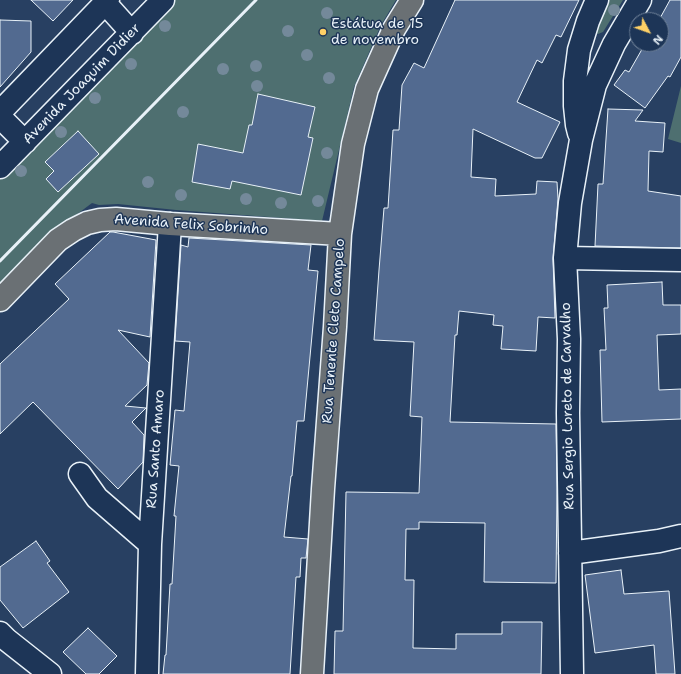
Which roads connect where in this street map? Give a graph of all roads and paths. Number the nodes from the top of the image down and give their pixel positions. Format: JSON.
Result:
{"nodes":[{"id":1,"x":163,"y":0,"type":"edge"},
{"id":2,"x":412,"y":0,"type":"edge"},
{"id":3,"x":597,"y":0,"type":"edge"},
{"id":4,"x":640,"y":0,"type":"edge"},
{"id":5,"x":107,"y":2,"type":"edge"},
{"id":6,"x":132,"y":33,"type":"junction"},
{"id":7,"x":0,"y":112,"type":"edge"},
{"id":8,"x":0,"y":117,"type":"edge"},
{"id":9,"x":581,"y":140,"type":"junction"},
{"id":10,"x":25,"y":142,"type":"junction"},
{"id":11,"x":0,"y":167,"type":"edge"},
{"id":12,"x":170,"y":224,"type":"junction"},
{"id":13,"x":340,"y":234,"type":"junction"},
{"id":14,"x":565,"y":258,"type":"junction"},
{"id":15,"x":681,"y":260,"type":"edge"},
{"id":16,"x":0,"y":300,"type":"edge"},
{"id":17,"x":80,"y":474,"type":"dead end"},
{"id":18,"x":681,"y":536,"type":"edge"},
{"id":19,"x":150,"y":544,"type":"junction"},
{"id":20,"x":570,"y":554,"type":"junction"},
{"id":21,"x":2,"y":638,"type":"edge"},
{"id":22,"x":50,"y":674,"type":"edge"},
{"id":23,"x":147,"y":674,"type":"edge"},
{"id":24,"x":312,"y":674,"type":"edge"},
{"id":25,"x":572,"y":674,"type":"edge"}],
"edges":[{"from":1,"to":6,"type":"street","name":"Avenida Joaquim Didier"},
{"from":2,"to":13,"type":"main road","name":"Rua Tenente Cleto Campelo"},
{"from":3,"to":9,"type":"street","name":"Rua Sergio Loreto de Carvalho"},
{"from":4,"to":9,"type":"street","name":"Rua Sergio Loreto de Carvalho"},
{"from":5,"to":6,"type":"street"},
{"from":5,"to":7,"type":"street"},
{"from":6,"to":10,"type":"street","name":"Avenida Joaquim Didier"},
{"from":8,"to":10,"type":"street"},
{"from":9,"to":14,"type":"street","name":"Rua Sergio Loreto de Carvalho"},
{"from":10,"to":11,"type":"street","name":"Avenida Joaquim Didier"},
{"from":12,"to":13,"type":"main road","name":"Avenida Felix Sobrinho"},
{"from":12,"to":16,"type":"main road","name":"Avenida Felix Sobrinho"},
{"from":12,"to":19,"type":"street","name":"Rua Santo Amaro"},
{"from":13,"to":24,"type":"main road","name":"Rua Tenente Cleto Campelo"},
{"from":14,"to":15,"type":"street"},
{"from":14,"to":20,"type":"street","name":"Rua Sergio Loreto de Carvalho"},
{"from":17,"to":19,"type":"street"},
{"from":18,"to":20,"type":"street"},
{"from":19,"to":23,"type":"street","name":"Rua Santo Amaro"},
{"from":20,"to":25,"type":"street","name":"Rua Sergio Loreto de Carvalho"},
{"from":21,"to":22,"type":"street"}]}
